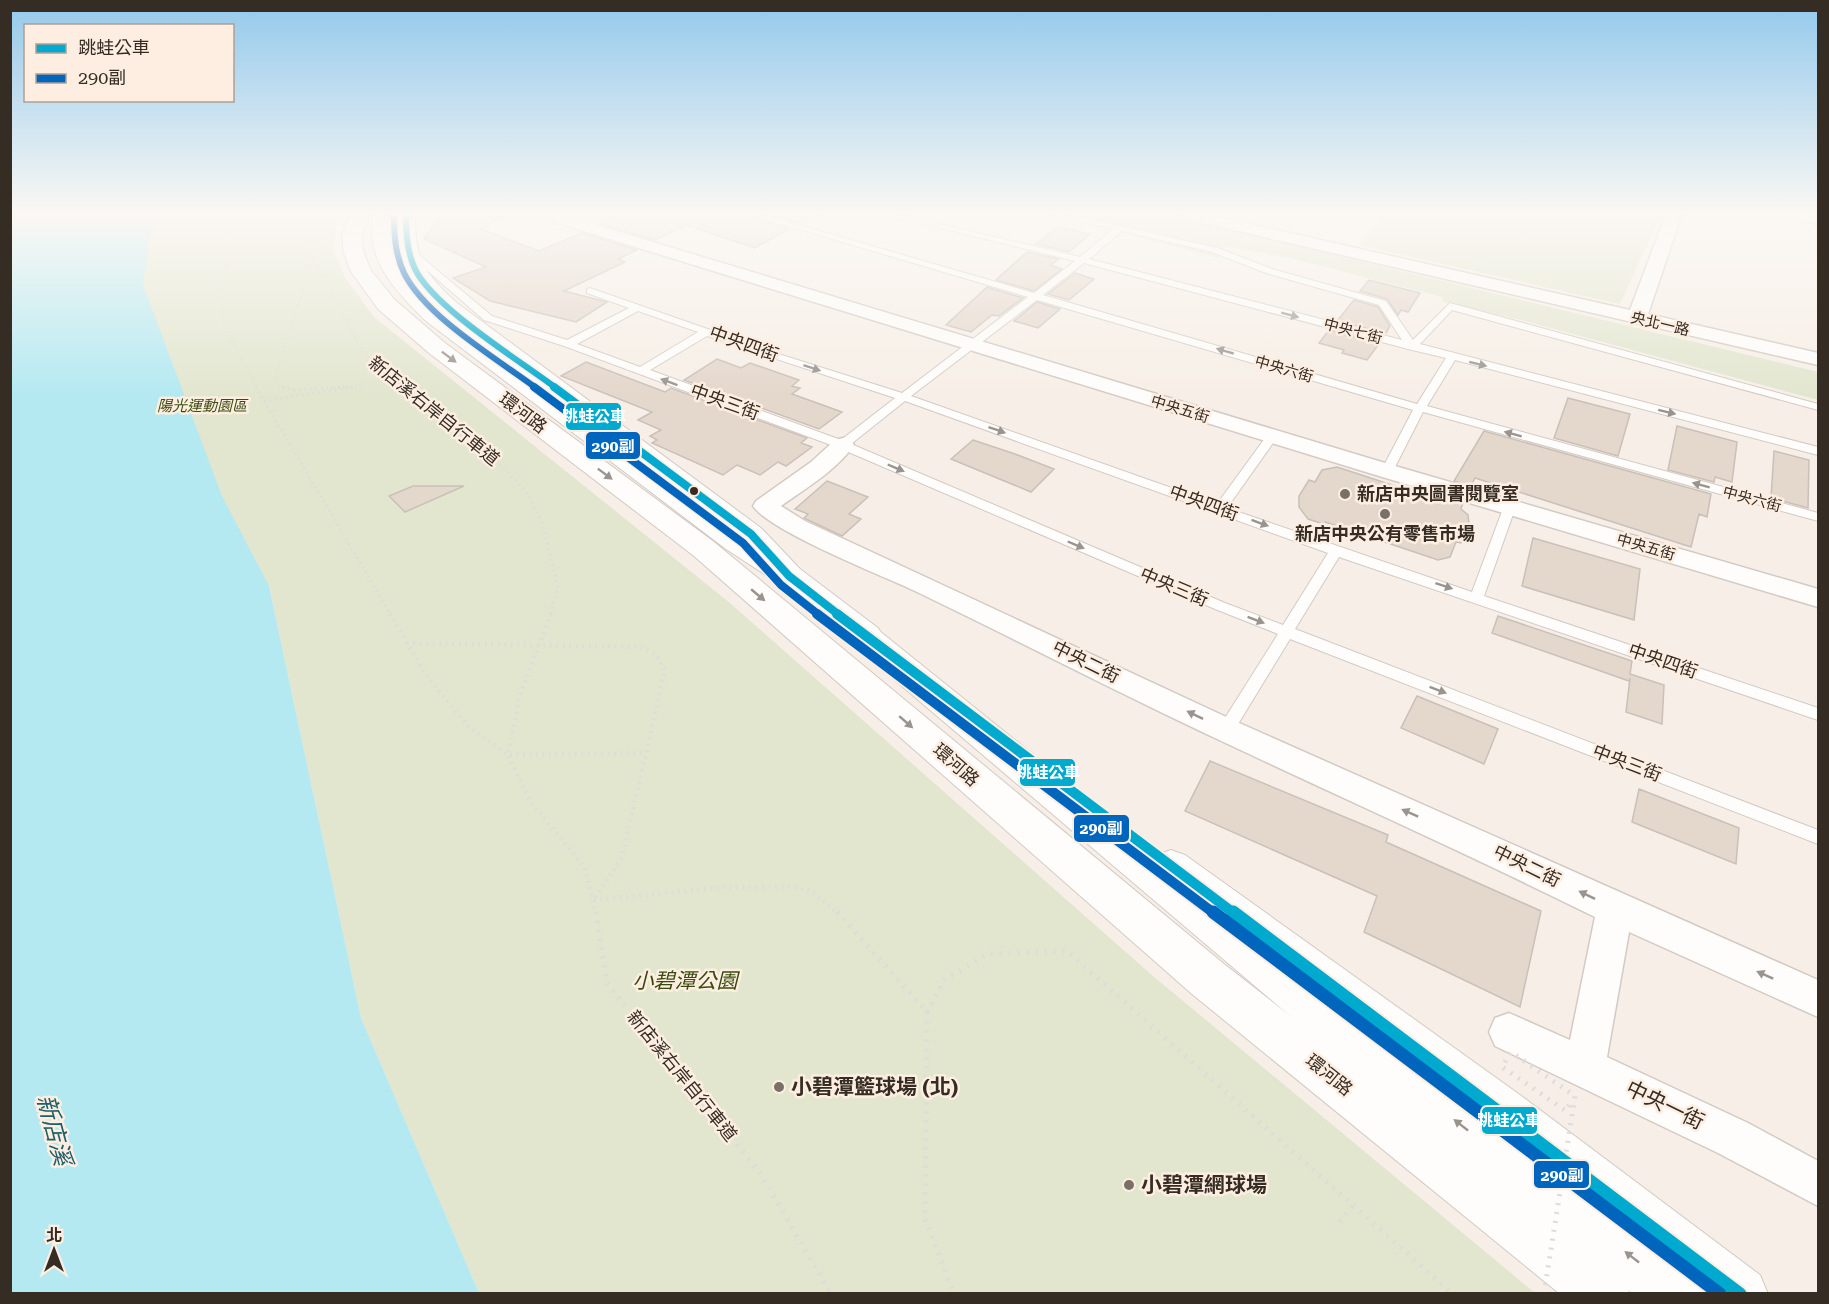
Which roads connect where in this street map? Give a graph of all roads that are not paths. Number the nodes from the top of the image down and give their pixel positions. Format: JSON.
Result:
{"nodes":[{"id":1,"x":364,"y":275,"type":"edge"},
{"id":2,"x":394,"y":275,"type":"edge"},
{"id":3,"x":418,"y":275,"type":"edge"},
{"id":4,"x":437,"y":275,"type":"edge"},
{"id":5,"x":741,"y":275,"type":"edge"},
{"id":6,"x":964,"y":275,"type":"edge"},
{"id":7,"x":1064,"y":275,"type":"edge"},
{"id":8,"x":1139,"y":275,"type":"edge"},
{"id":9,"x":1283,"y":275,"type":"edge"},
{"id":10,"x":1450,"y":275,"type":"edge"},
{"id":11,"x":1652,"y":275,"type":"edge"},
{"id":12,"x":590,"y":291,"type":"dead end"},
{"id":13,"x":1036,"y":296,"type":"junction"},
{"id":14,"x":637,"y":308,"type":"junction"},
{"id":15,"x":1637,"y":318,"type":"junction"},
{"id":16,"x":708,"y":331,"type":"junction"},
{"id":17,"x":568,"y":344,"type":"junction"},
{"id":18,"x":969,"y":345,"type":"junction"},
{"id":19,"x":1412,"y":347,"type":"junction"},
{"id":20,"x":1452,"y":357,"type":"junction"},
{"id":21,"x":1818,"y":359,"type":"edge"},
{"id":22,"x":641,"y":371,"type":"junction"},
{"id":23,"x":901,"y":396,"type":"junction"},
{"id":24,"x":1818,"y":407,"type":"edge"},
{"id":25,"x":1420,"y":408,"type":"junction"},
{"id":26,"x":1272,"y":436,"type":"junction"},
{"id":27,"x":843,"y":445,"type":"junction"},
{"id":28,"x":1818,"y":452,"type":"edge"},
{"id":29,"x":1387,"y":471,"type":"junction"},
{"id":30,"x":1510,"y":506,"type":"junction"},
{"id":31,"x":1220,"y":509,"type":"junction"},
{"id":32,"x":1818,"y":518,"type":"edge"},
{"id":33,"x":1336,"y":551,"type":"junction"},
{"id":34,"x":789,"y":576,"type":"junction"},
{"id":35,"x":1477,"y":597,"type":"junction"},
{"id":36,"x":1818,"y":598,"type":"edge"},
{"id":37,"x":841,"y":617,"type":"junction"},
{"id":38,"x":1287,"y":632,"type":"junction"},
{"id":39,"x":1818,"y":714,"type":"edge"},
{"id":40,"x":1226,"y":730,"type":"junction"},
{"id":41,"x":1818,"y":837,"type":"edge"},
{"id":42,"x":1615,"y":909,"type":"junction"},
{"id":43,"x":1818,"y":999,"type":"edge"},
{"id":44,"x":1509,"y":1032,"type":"dead end"},
{"id":45,"x":1579,"y":1083,"type":"junction"},
{"id":46,"x":1818,"y":1184,"type":"edge"},
{"id":47,"x":1603,"y":1293,"type":"edge"},
{"id":48,"x":1677,"y":1293,"type":"edge"},
{"id":49,"x":1741,"y":1293,"type":"edge"}],
"edges":[{"from":1,"to":47,"type":"main road","name":"環河路","one_way":true},
{"from":2,"to":34,"type":"main road","name":"環河路"},
{"from":3,"to":34,"type":"main road"},
{"from":4,"to":17,"type":"lane","name":"中央三街"},
{"from":5,"to":18,"type":"street","name":"中央五街"},
{"from":6,"to":13,"type":"lane","name":"中央六街"},
{"from":7,"to":13,"type":"lane","name":"中央二街"},
{"from":8,"to":19,"type":"lane","name":"中央七街","one_way":true},
{"from":9,"to":19,"type":"lane"},
{"from":10,"to":15,"type":"street","name":"央北一路"},
{"from":11,"to":15,"type":"street"},
{"from":12,"to":14,"type":"lane","name":"中央四街"},
{"from":13,"to":18,"type":"lane","name":"中央二街"},
{"from":25,"to":13,"type":"lane","name":"中央六街","one_way":true},
{"from":14,"to":16,"type":"lane","name":"中央四街"},
{"from":14,"to":17,"type":"lane"},
{"from":15,"to":21,"type":"street","name":"央北一路"},
{"from":16,"to":22,"type":"lane"},
{"from":16,"to":23,"type":"lane","name":"中央四街","one_way":true},
{"from":17,"to":22,"type":"lane","name":"中央三街"},
{"from":18,"to":23,"type":"lane","name":"中央二街"},
{"from":18,"to":26,"type":"street","name":"中央五街"},
{"from":19,"to":20,"type":"lane","name":"中央七街"},
{"from":19,"to":24,"type":"lane"},
{"from":20,"to":25,"type":"lane"},
{"from":20,"to":28,"type":"lane","name":"中央七街","one_way":true},
{"from":27,"to":22,"type":"lane","name":"中央三街","one_way":true},
{"from":23,"to":27,"type":"lane","name":"中央二街"},
{"from":23,"to":31,"type":"lane","name":"中央四街","one_way":true},
{"from":25,"to":29,"type":"lane"},
{"from":32,"to":25,"type":"lane","name":"中央六街","one_way":true},
{"from":26,"to":29,"type":"street","name":"中央五街"},
{"from":26,"to":31,"type":"lane"},
{"from":27,"to":38,"type":"lane","name":"中央三街","one_way":true},
{"from":40,"to":27,"type":"street","name":"中央二街","one_way":true},
{"from":29,"to":30,"type":"street","name":"中央五街"},
{"from":30,"to":35,"type":"lane"},
{"from":30,"to":36,"type":"street","name":"中央五街"},
{"from":31,"to":33,"type":"lane","name":"中央四街","one_way":true},
{"from":33,"to":35,"type":"lane","name":"中央四街","one_way":true},
{"from":33,"to":38,"type":"lane"},
{"from":34,"to":37,"type":"main road","name":"環河路"},
{"from":35,"to":39,"type":"lane","name":"中央四街"},
{"from":48,"to":37,"type":"main road","one_way":true},
{"from":37,"to":49,"type":"main road","name":"環河路"},
{"from":38,"to":40,"type":"lane"},
{"from":38,"to":41,"type":"lane","name":"中央三街","one_way":true},
{"from":42,"to":40,"type":"street","name":"中央二街","one_way":true},
{"from":43,"to":42,"type":"street","name":"中央二街","one_way":true},
{"from":42,"to":45,"type":"street"},
{"from":44,"to":45,"type":"street","name":"中央一街"},
{"from":45,"to":46,"type":"street","name":"中央一街"}]}
